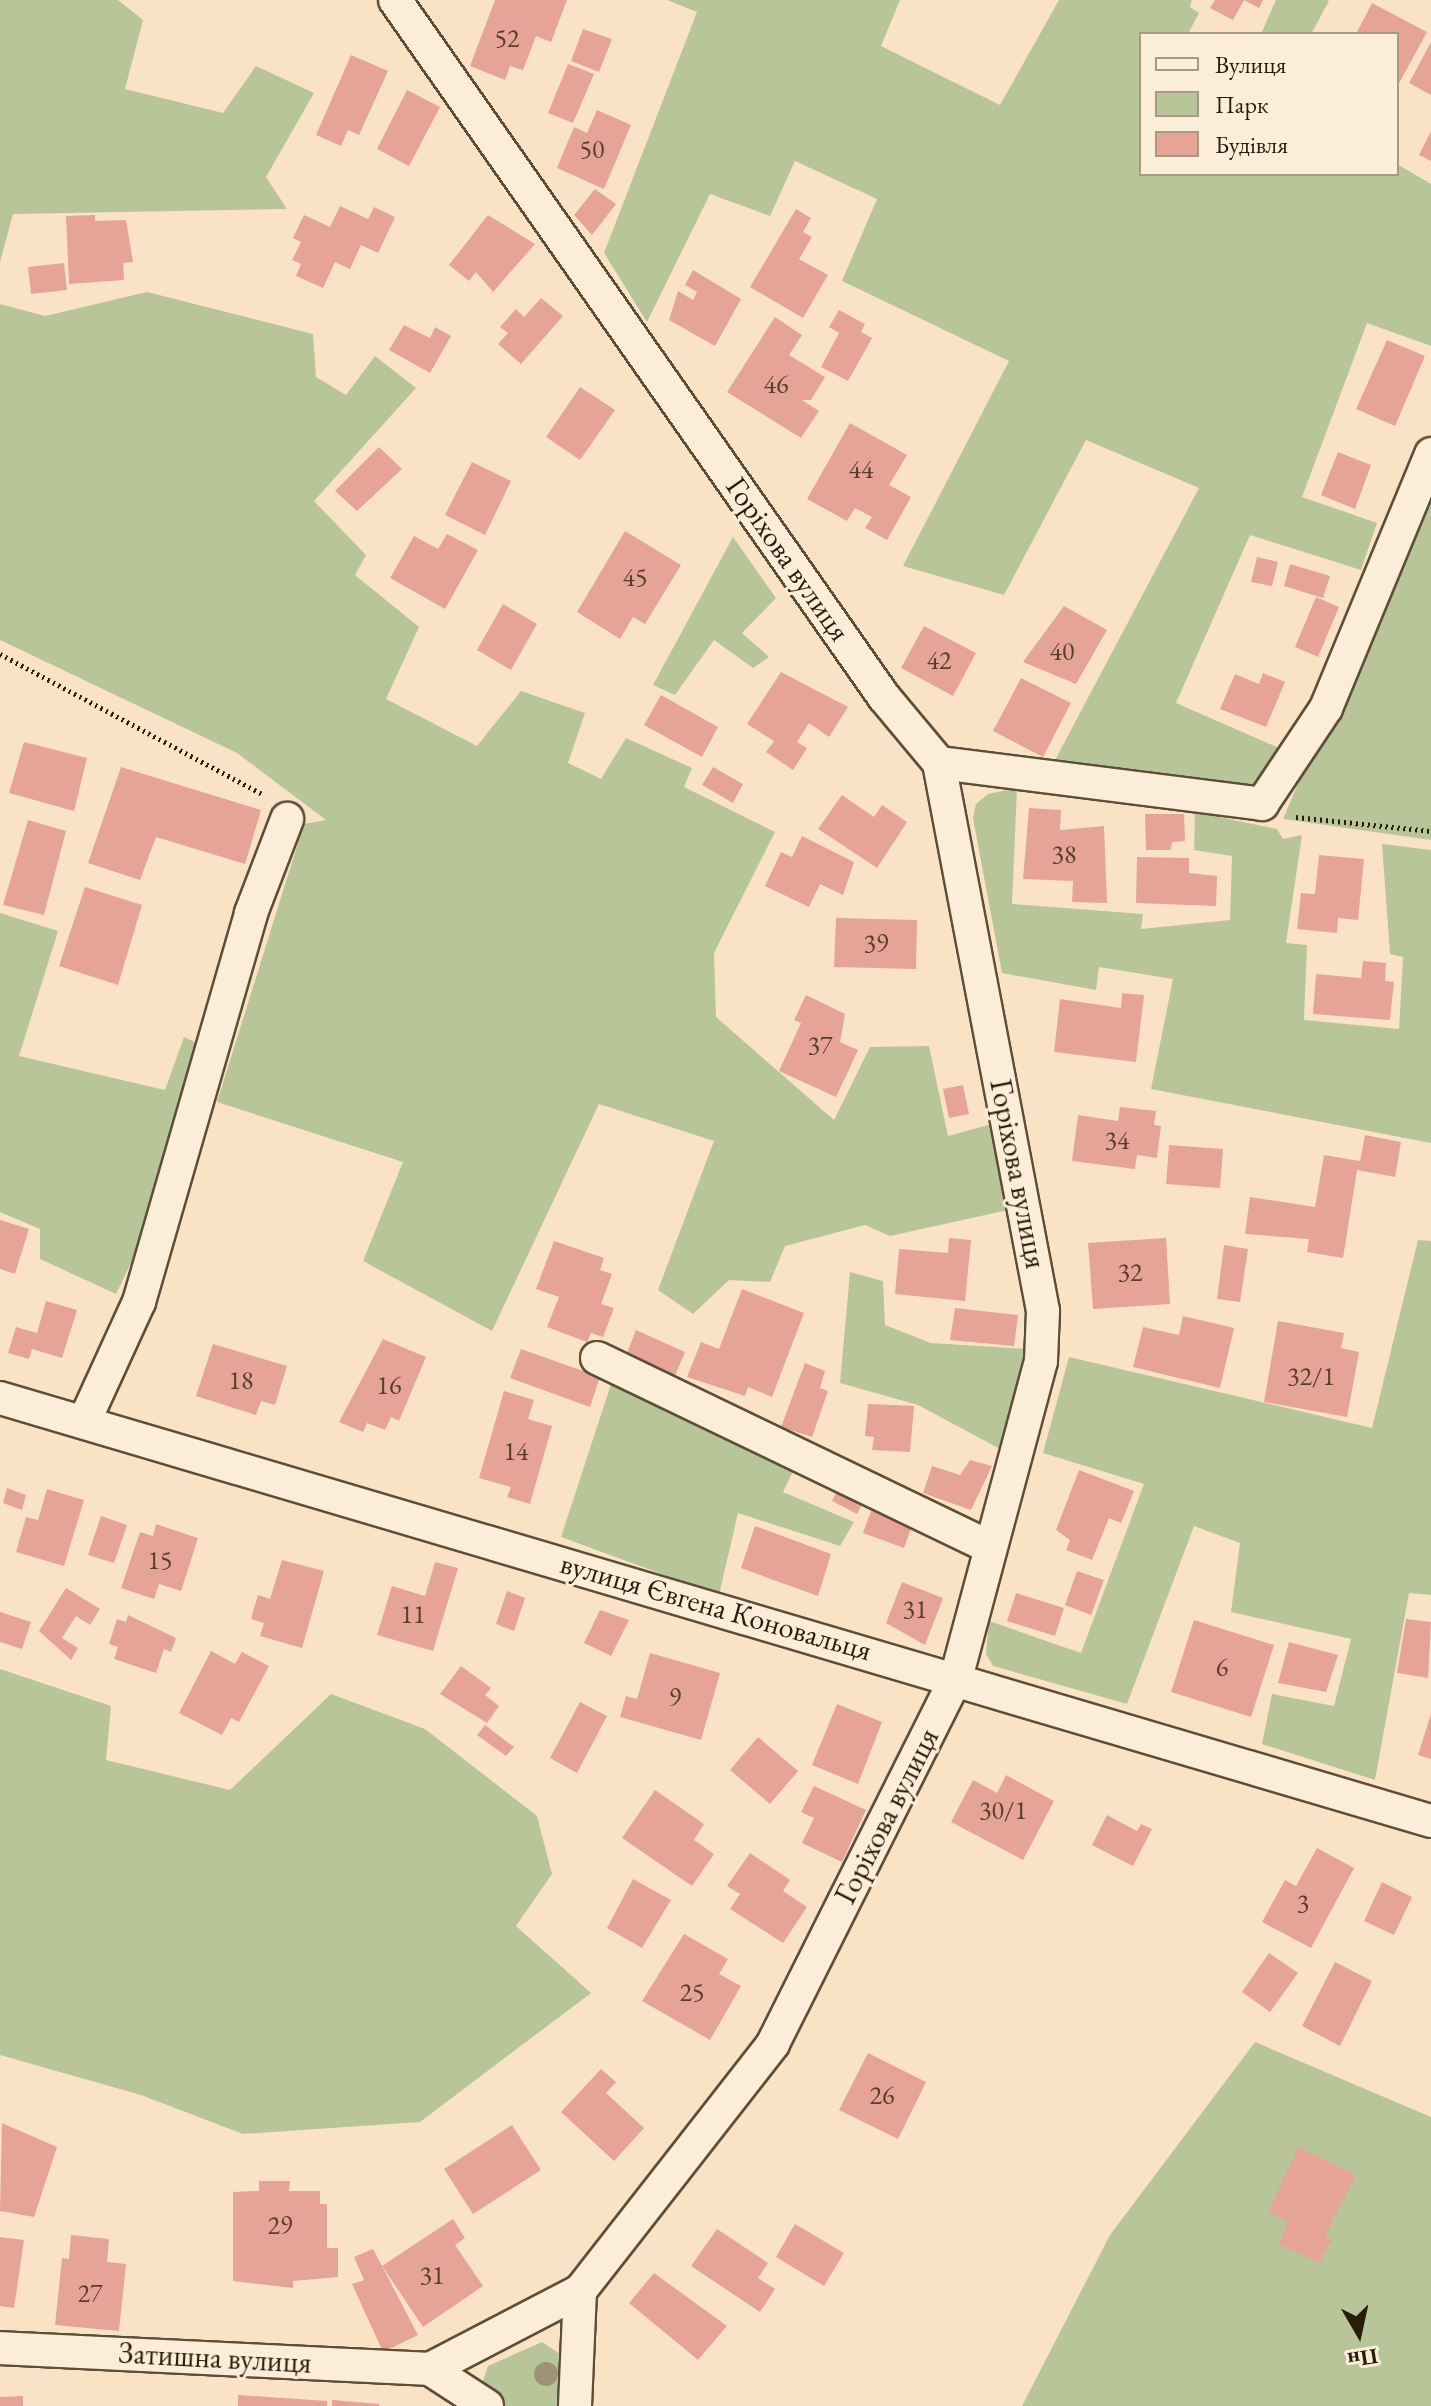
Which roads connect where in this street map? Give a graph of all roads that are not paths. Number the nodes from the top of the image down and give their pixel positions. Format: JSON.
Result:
{"nodes":[{"id":1,"x":395,"y":0,"type":"edge"},
{"id":2,"x":1431,"y":454,"type":"edge"},
{"id":3,"x":939,"y":763,"type":"junction"},
{"id":4,"x":287,"y":819,"type":"road end"},
{"id":5,"x":597,"y":1358,"type":"dead end"},
{"id":6,"x":0,"y":1398,"type":"edge"},
{"id":7,"x":84,"y":1422,"type":"junction"},
{"id":8,"x":990,"y":1547,"type":"junction"},
{"id":9,"x":956,"y":1678,"type":"junction"},
{"id":10,"x":1431,"y":1821,"type":"edge"},
{"id":11,"x":580,"y":2291,"type":"junction"},
{"id":12,"x":0,"y":2348,"type":"edge"},
{"id":13,"x":430,"y":2369,"type":"junction"},
{"id":14,"x":487,"y":2406,"type":"edge"},
{"id":15,"x":575,"y":2406,"type":"edge"}],
"edges":[{"from":1,"to":3,"type":"street","name":"Горіхова вулиця"},
{"from":2,"to":3,"type":"street"},
{"from":3,"to":8,"type":"street","name":"Горіхова вулиця"},
{"from":4,"to":7,"type":"street"},
{"from":5,"to":8,"type":"street"},
{"from":6,"to":7,"type":"street","name":"вулиця Євгена Коновальця"},
{"from":7,"to":9,"type":"street","name":"вулиця Євгена Коновальця"},
{"from":8,"to":9,"type":"street","name":"Горіхова вулиця"},
{"from":9,"to":10,"type":"street","name":"вулиця Євгена Коновальця"},
{"from":9,"to":11,"type":"street","name":"Горіхова вулиця"},
{"from":11,"to":13,"type":"street"},
{"from":11,"to":15,"type":"street"},
{"from":12,"to":13,"type":"street","name":"Затишна вулиця"},
{"from":13,"to":14,"type":"street"}]}
